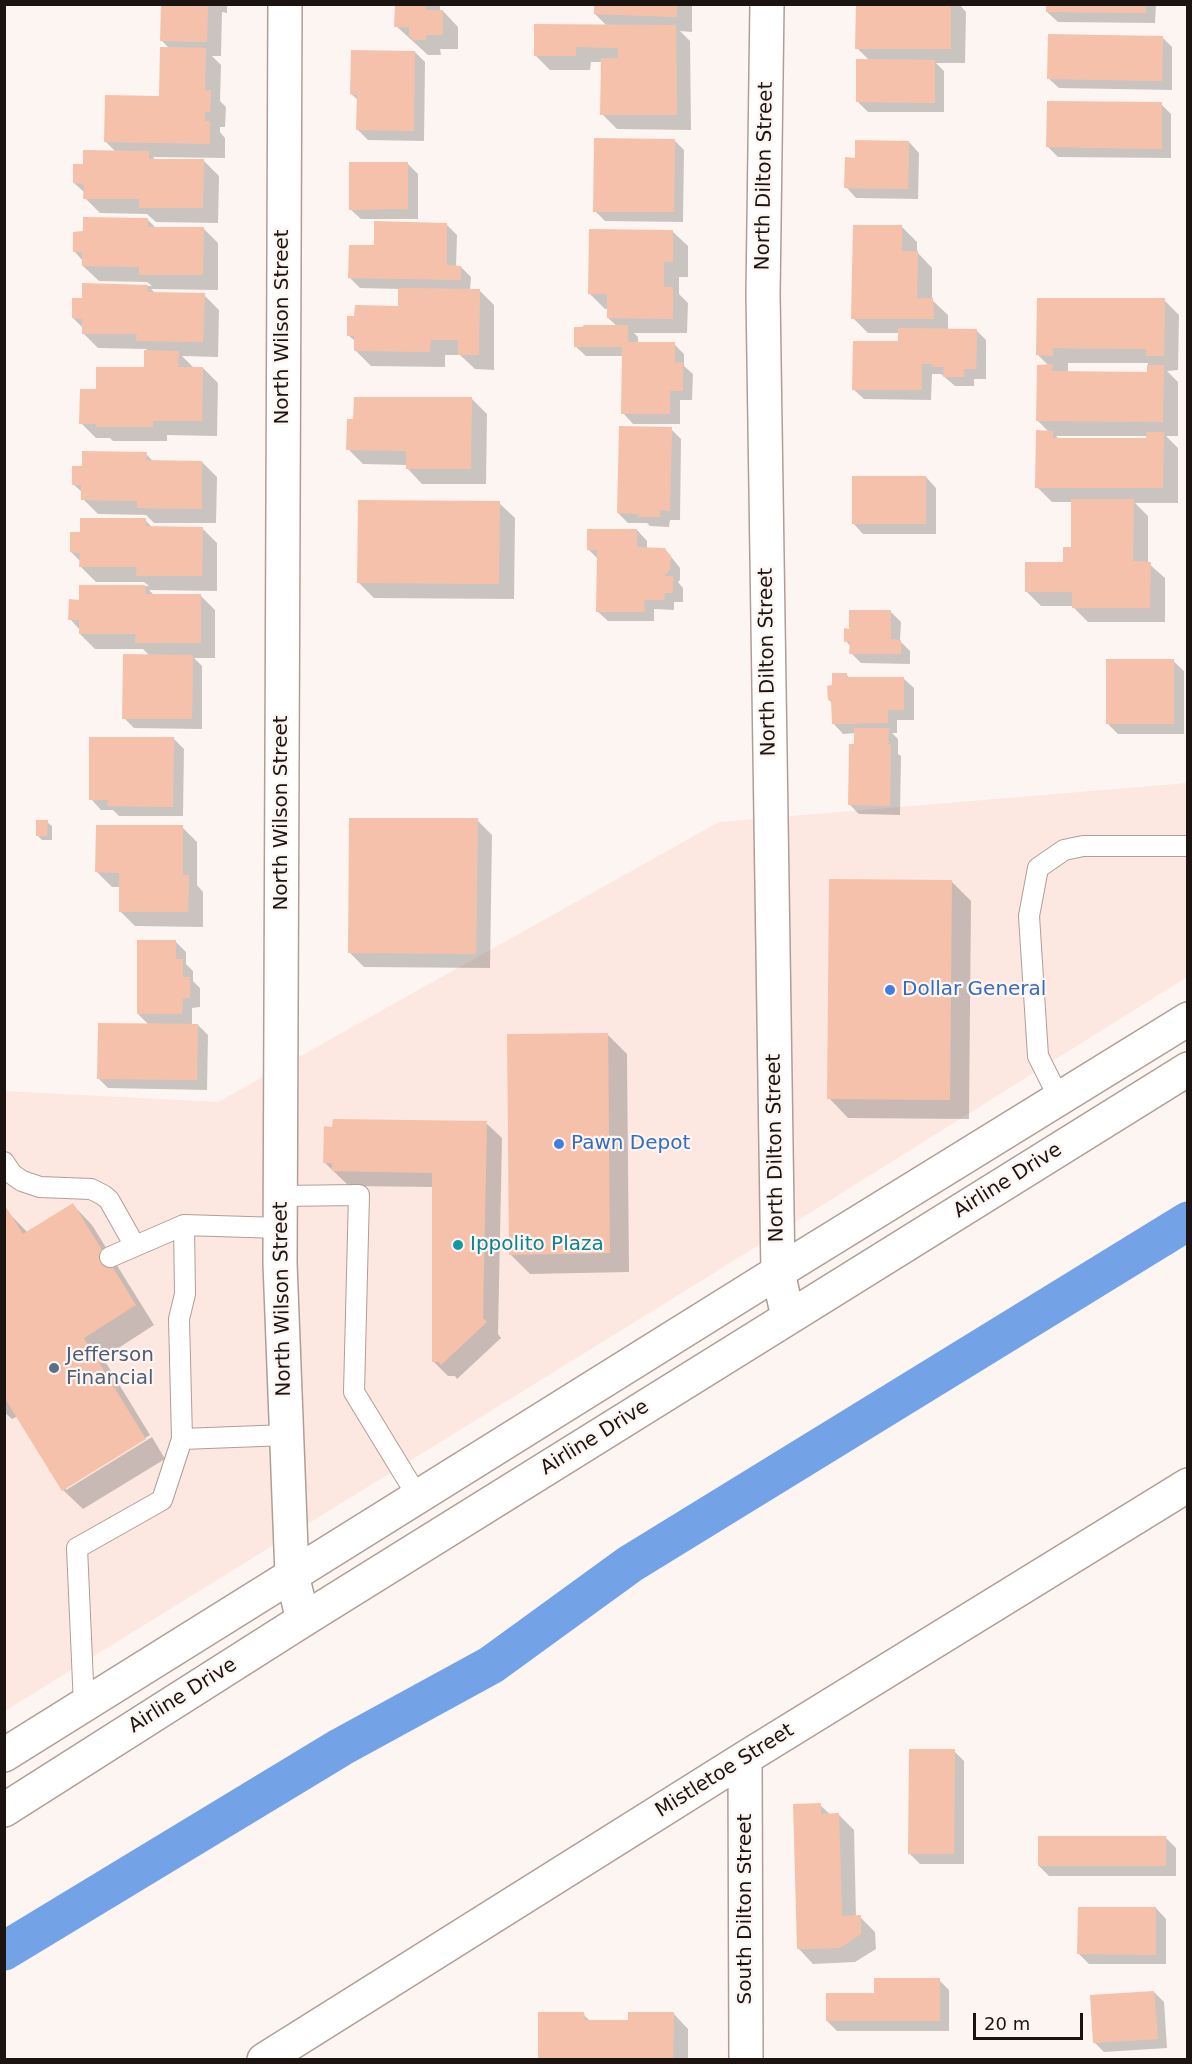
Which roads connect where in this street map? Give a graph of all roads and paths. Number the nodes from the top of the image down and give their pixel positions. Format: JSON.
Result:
{"nodes":[{"id":1,"x":285,"y":4,"type":"edge"},
{"id":2,"x":767,"y":4,"type":"edge"},
{"id":3,"x":1188,"y":846,"type":"edge"},
{"id":4,"x":1188,"y":1019,"type":"edge"},
{"id":5,"x":1188,"y":1069,"type":"edge"},
{"id":6,"x":1059,"y":1098,"type":"junction"},
{"id":7,"x":4,"y":1162,"type":"edge"},
{"id":8,"x":280,"y":1212,"type":"junction"},
{"id":9,"x":184,"y":1225,"type":"junction"},
{"id":10,"x":135,"y":1246,"type":"junction"},
{"id":11,"x":110,"y":1257,"type":"dead end"},
{"id":12,"x":778,"y":1272,"type":"junction"},
{"id":13,"x":788,"y":1317,"type":"junction"},
{"id":14,"x":287,"y":1435,"type":"junction"},
{"id":15,"x":182,"y":1439,"type":"junction"},
{"id":16,"x":1188,"y":1485,"type":"edge"},
{"id":17,"x":418,"y":1497,"type":"junction"},
{"id":18,"x":292,"y":1575,"type":"junction"},
{"id":19,"x":303,"y":1620,"type":"junction"},
{"id":20,"x":84,"y":1705,"type":"junction"},
{"id":21,"x":4,"y":1755,"type":"edge"},
{"id":22,"x":745,"y":1758,"type":"junction"},
{"id":23,"x":4,"y":1810,"type":"edge"},
{"id":24,"x":264,"y":2060,"type":"edge"},
{"id":25,"x":746,"y":2060,"type":"edge"}],
"edges":[{"from":1,"to":8,"type":"main road","name":"North Wilson Street"},
{"from":2,"to":12,"type":"main road","name":"North Dilton Street"},
{"from":3,"to":6,"type":"lane"},
{"from":4,"to":6,"type":"main road"},
{"from":5,"to":13,"type":"main road","name":"Airline Drive"},
{"from":6,"to":12,"type":"main road"},
{"from":7,"to":10,"type":"lane"},
{"from":8,"to":9,"type":"lane"},
{"from":8,"to":14,"type":"main road","name":"North Wilson Street"},
{"from":8,"to":17,"type":"lane"},
{"from":9,"to":10,"type":"lane"},
{"from":9,"to":15,"type":"lane"},
{"from":10,"to":11,"type":"lane"},
{"from":12,"to":13,"type":"main road","name":"North Dilton Street"},
{"from":12,"to":17,"type":"main road"},
{"from":13,"to":19,"type":"main road","name":"Airline Drive"},
{"from":14,"to":15,"type":"lane"},
{"from":14,"to":18,"type":"main road","name":"North Wilson Street"},
{"from":15,"to":20,"type":"lane"},
{"from":16,"to":22,"type":"main road","name":"Mistletoe Street"},
{"from":17,"to":18,"type":"main road"},
{"from":18,"to":19,"type":"main road","name":"North Wilson Street"},
{"from":18,"to":20,"type":"main road"},
{"from":19,"to":23,"type":"main road","name":"Airline Drive"},
{"from":20,"to":21,"type":"main road"},
{"from":22,"to":24,"type":"main road","name":"Mistletoe Street"},
{"from":22,"to":25,"type":"main road","name":"South Dilton Street"}]}
